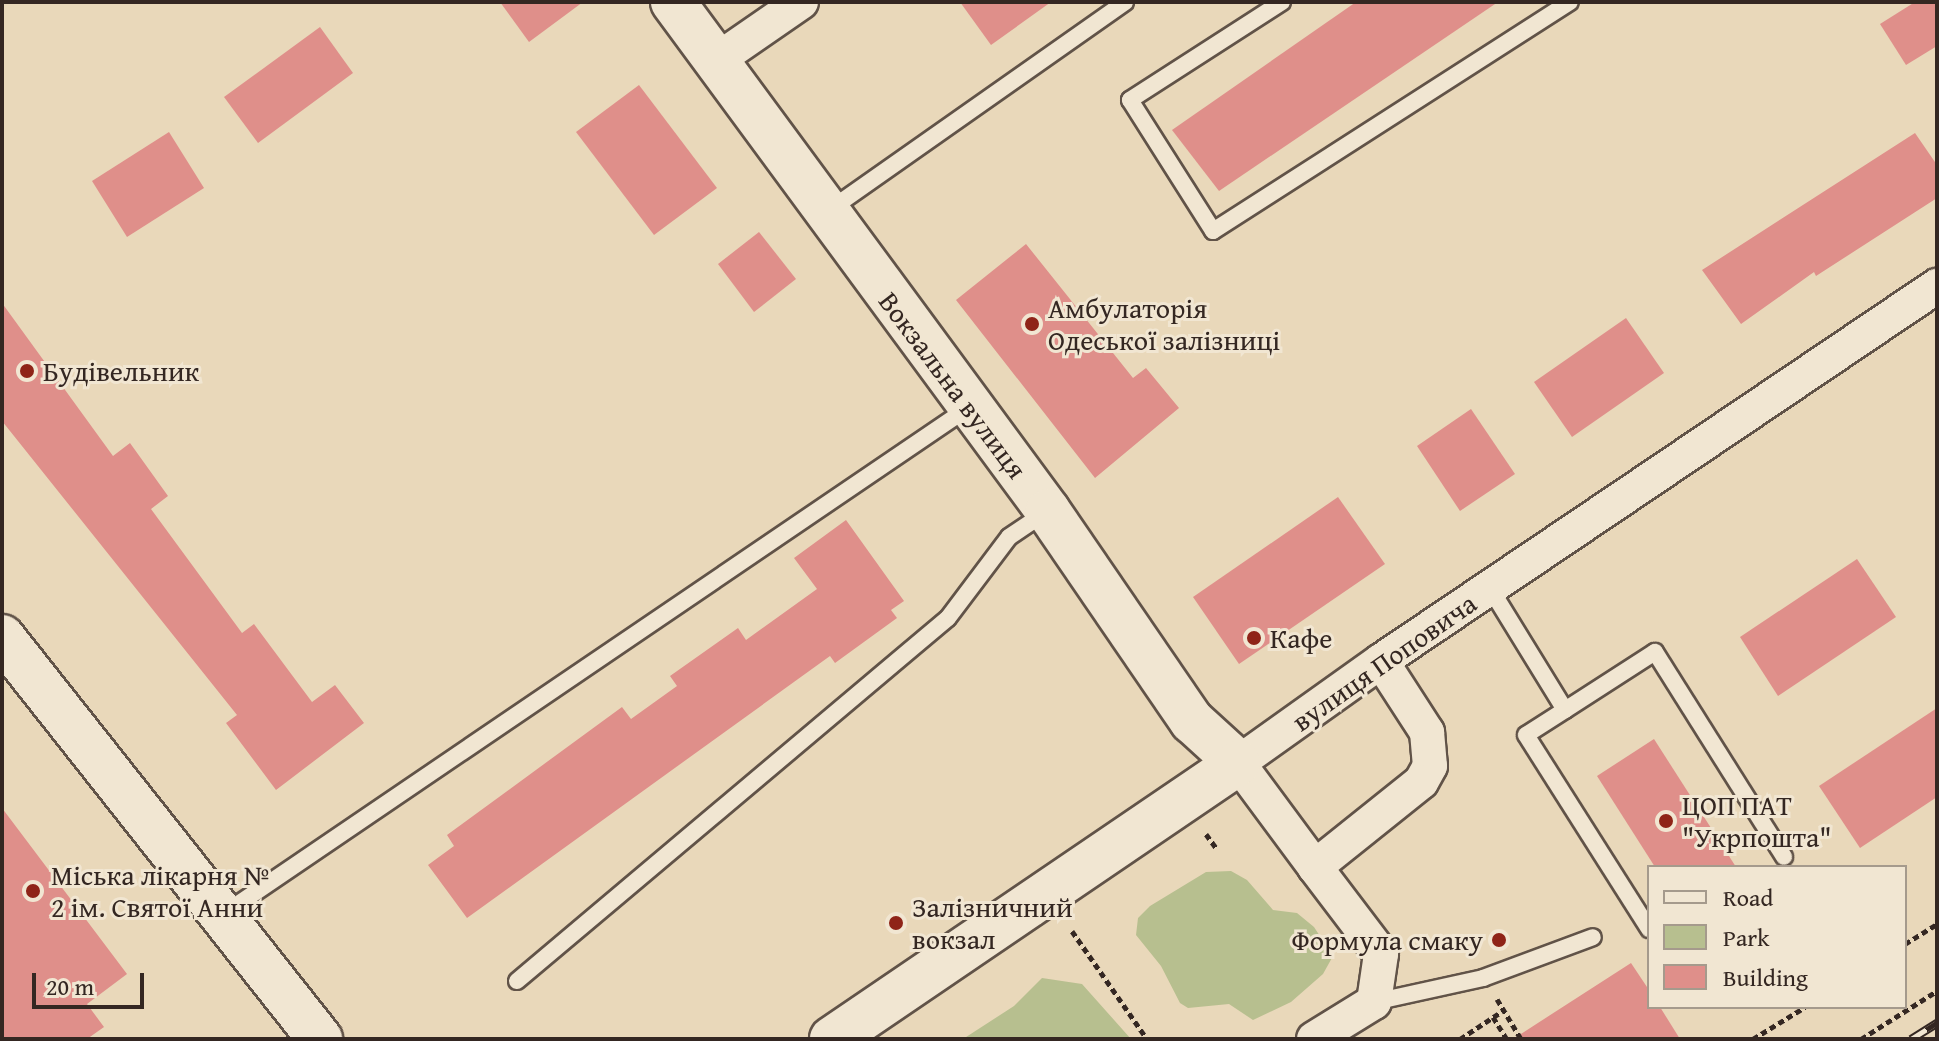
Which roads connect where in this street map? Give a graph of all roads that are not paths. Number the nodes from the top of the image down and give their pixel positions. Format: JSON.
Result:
{"nodes":[{"id":1,"x":673,"y":2,"type":"edge"},
{"id":2,"x":801,"y":2,"type":"edge"},
{"id":3,"x":1125,"y":2,"type":"edge"},
{"id":4,"x":1282,"y":2,"type":"edge"},
{"id":5,"x":1570,"y":2,"type":"edge"},
{"id":6,"x":717,"y":60,"type":"junction"},
{"id":7,"x":827,"y":212,"type":"junction"},
{"id":8,"x":1937,"y":286,"type":"edge"},
{"id":9,"x":968,"y":408,"type":"junction"},
{"id":10,"x":1048,"y":511,"type":"junction"},
{"id":11,"x":1490,"y":588,"type":"junction"},
{"id":12,"x":2,"y":637,"type":"edge"},
{"id":13,"x":1381,"y":661,"type":"junction"},
{"id":14,"x":1565,"y":710,"type":"junction"},
{"id":15,"x":1238,"y":763,"type":"junction"},
{"id":16,"x":1784,"y":857,"type":"dead end"},
{"id":17,"x":1315,"y":867,"type":"junction"},
{"id":18,"x":219,"y":916,"type":"junction"},
{"id":19,"x":1647,"y":926,"type":"edge"},
{"id":20,"x":1593,"y":937,"type":"dead end"},
{"id":21,"x":517,"y":981,"type":"dead end"},
{"id":22,"x":1374,"y":1002,"type":"junction"},
{"id":23,"x":320,"y":1039,"type":"edge"},
{"id":24,"x":832,"y":1039,"type":"edge"},
{"id":25,"x":1314,"y":1039,"type":"edge"}],
"edges":[{"from":1,"to":6,"type":"street","name":"Вокзальна вулиця"},
{"from":2,"to":6,"type":"street"},
{"from":3,"to":7,"type":"lane"},
{"from":4,"to":5,"type":"lane"},
{"from":6,"to":7,"type":"street","name":"Вокзальна вулиця"},
{"from":7,"to":9,"type":"street","name":"Вокзальна вулиця"},
{"from":8,"to":11,"type":"street","name":"вулиця Поповича"},
{"from":9,"to":10,"type":"street","name":"Вокзальна вулиця"},
{"from":9,"to":18,"type":"lane"},
{"from":10,"to":15,"type":"street","name":"Вокзальна вулиця"},
{"from":10,"to":21,"type":"lane"},
{"from":11,"to":13,"type":"street","name":"вулиця Поповича"},
{"from":11,"to":14,"type":"lane"},
{"from":12,"to":18,"type":"street"},
{"from":13,"to":15,"type":"street","name":"вулиця Поповича"},
{"from":13,"to":17,"type":"street"},
{"from":14,"to":16,"type":"lane"},
{"from":14,"to":19,"type":"lane"},
{"from":15,"to":17,"type":"street"},
{"from":15,"to":24,"type":"street","name":"вулиця Поповича"},
{"from":17,"to":22,"type":"street"},
{"from":18,"to":23,"type":"street"},
{"from":20,"to":22,"type":"lane"},
{"from":22,"to":25,"type":"street"}]}
